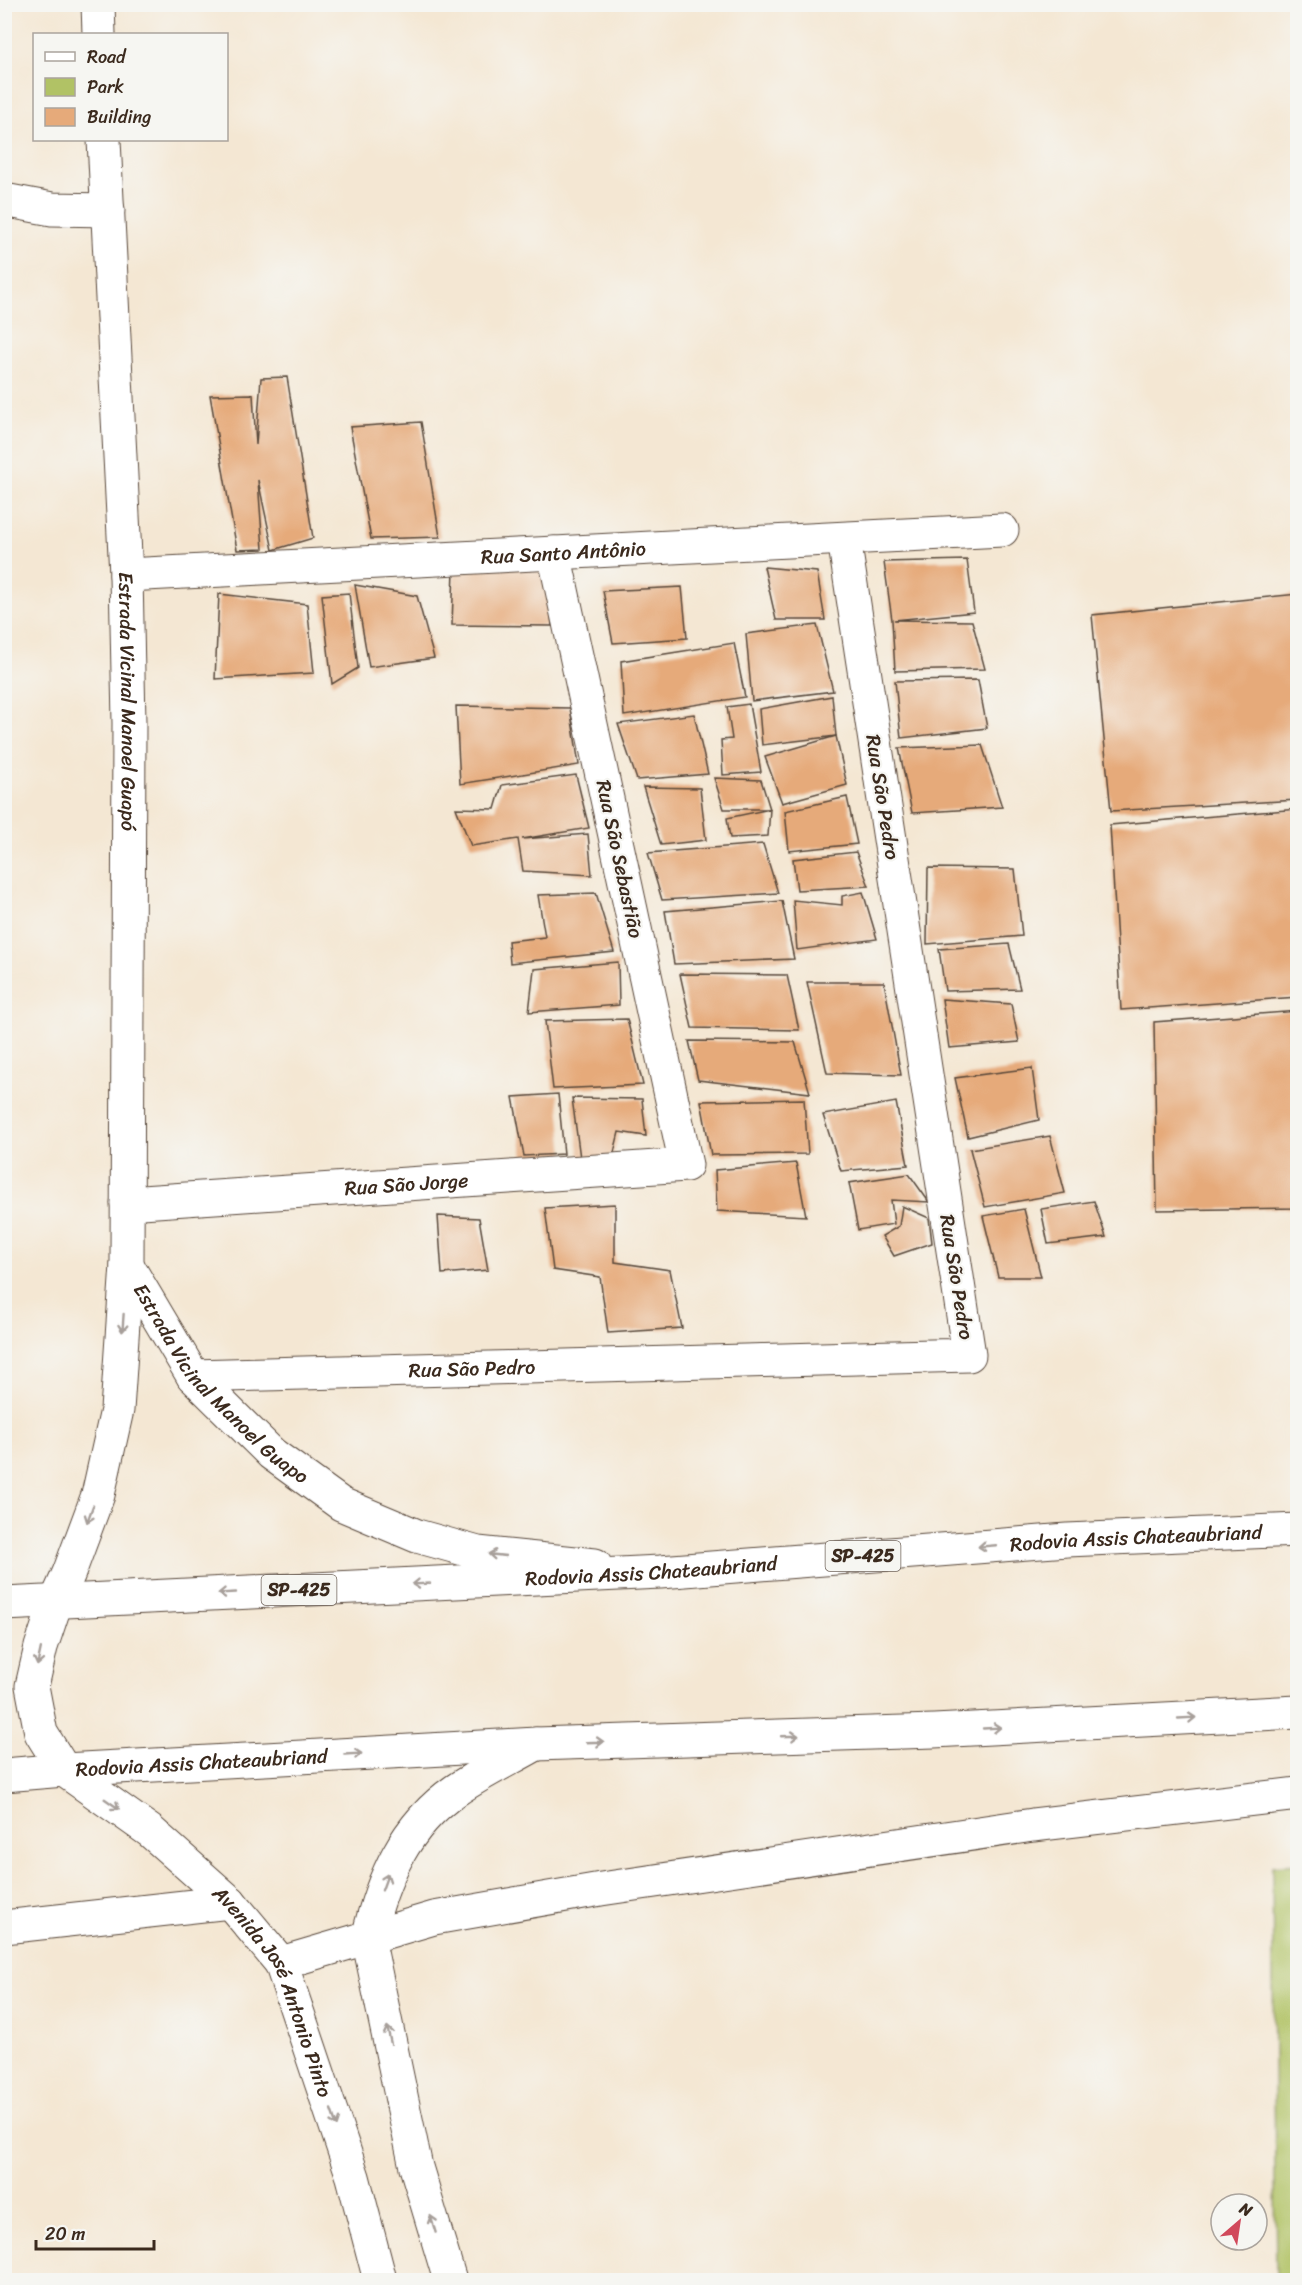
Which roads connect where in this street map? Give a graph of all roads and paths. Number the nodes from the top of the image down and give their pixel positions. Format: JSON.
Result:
{"nodes":[{"id":1,"x":98,"y":4,"type":"edge"},
{"id":2,"x":99,"y":33,"type":"edge"},
{"id":3,"x":104,"y":141,"type":"edge"},
{"id":4,"x":4,"y":200,"type":"edge"},
{"id":5,"x":108,"y":210,"type":"junction"},
{"id":6,"x":1002,"y":530,"type":"dead end"},
{"id":7,"x":844,"y":539,"type":"junction"},
{"id":8,"x":554,"y":553,"type":"junction"},
{"id":9,"x":126,"y":575,"type":"junction"},
{"id":10,"x":686,"y":1166,"type":"joint"},
{"id":11,"x":126,"y":1203,"type":"junction"},
{"id":12,"x":127,"y":1265,"type":"junction"},
{"id":13,"x":193,"y":1376,"type":"junction"},
{"id":14,"x":1298,"y":1530,"type":"edge"},
{"id":15,"x":660,"y":1572,"type":"junction"},
{"id":16,"x":56,"y":1602,"type":"junction"},
{"id":17,"x":4,"y":1604,"type":"edge"},
{"id":18,"x":1298,"y":1712,"type":"edge"},
{"id":19,"x":536,"y":1744,"type":"junction"},
{"id":20,"x":64,"y":1770,"type":"junction"},
{"id":21,"x":4,"y":1775,"type":"edge"},
{"id":22,"x":1298,"y":1794,"type":"edge"},
{"id":23,"x":230,"y":1902,"type":"junction"},
{"id":24,"x":4,"y":1927,"type":"edge"},
{"id":25,"x":368,"y":1938,"type":"junction"},
{"id":26,"x":281,"y":1963,"type":"junction"},
{"id":27,"x":380,"y":2280,"type":"edge"},
{"id":28,"x":450,"y":2280,"type":"edge"}],
"edges":[{"from":1,"to":2,"type":"main road"},
{"from":3,"to":5,"type":"main road","name":"Estrada Vicinal Manoel Guapó"},
{"from":4,"to":5,"type":"main road"},
{"from":5,"to":9,"type":"main road","name":"Estrada Vicinal Manoel Guapó"},
{"from":6,"to":7,"type":"main road","name":"Rua Santo Antônio"},
{"from":7,"to":8,"type":"main road","name":"Rua Santo Antônio"},
{"from":7,"to":13,"type":"main road","name":"Rua São Pedro"},
{"from":8,"to":9,"type":"main road","name":"Rua Santo Antônio"},
{"from":8,"to":10,"type":"main road","name":"Rua São Sebastião"},
{"from":9,"to":11,"type":"main road","name":"Estrada Vicinal Manoel Guapó"},
{"from":10,"to":11,"type":"main road","name":"Rua São Jorge"},
{"from":11,"to":12,"type":"main road","name":"Estrada Vicinal Manoel Guapó"},
{"from":12,"to":13,"type":"main road","name":"Estrada Vicinal Manoel Guapo"},
{"from":12,"to":16,"type":"main road","name":"Estrada Vicinal Manoel Guapo","one_way":true},
{"from":15,"to":13,"type":"main road","name":"Estrada Vicinal Manoel Guapo","one_way":true},
{"from":14,"to":15,"type":"main road","name":"Rodovia Assis Chateaubriand","number":"SP-425","one_way":true},
{"from":15,"to":16,"type":"main road","name":"Rodovia Assis Chateaubriand","number":"SP-425","one_way":true},
{"from":16,"to":17,"type":"main road","name":"Rodovia Assis Chateaubriand","number":"SP-425"},
{"from":16,"to":20,"type":"main road","name":"Estrada Vicinal Manoel Guapo","one_way":true},
{"from":19,"to":18,"type":"main road","name":"Rodovia Assis Chateaubriand","one_way":true},
{"from":20,"to":19,"type":"main road","name":"Rodovia Assis Chateaubriand","one_way":true},
{"from":25,"to":19,"type":"main road","one_way":true},
{"from":20,"to":21,"type":"main road","name":"Rodovia Assis Chateaubriand"},
{"from":20,"to":23,"type":"main road","name":"Avenida José Antonio Pinto","one_way":true},
{"from":22,"to":25,"type":"main road"},
{"from":23,"to":24,"type":"main road"},
{"from":23,"to":26,"type":"main road","name":"Avenida José Antonio Pinto"},
{"from":25,"to":26,"type":"main road"},
{"from":28,"to":25,"type":"main road","one_way":true},
{"from":26,"to":27,"type":"main road","name":"Avenida José Antonio Pinto","one_way":true}]}
